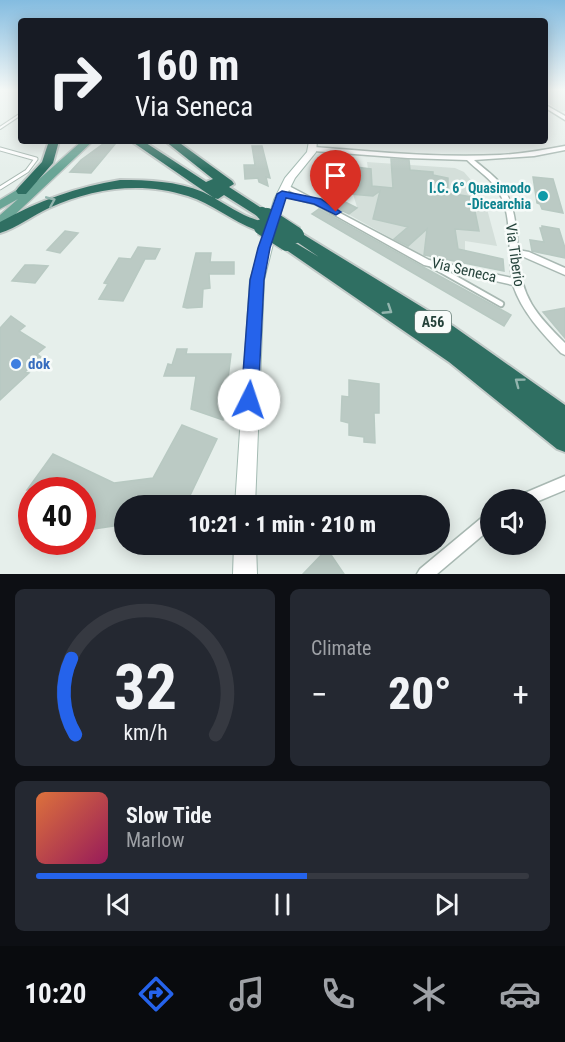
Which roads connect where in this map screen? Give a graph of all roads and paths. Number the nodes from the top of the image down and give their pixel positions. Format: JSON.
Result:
{"nodes":[{"id":1,"x":18,"y":116,"type":"edge"},
{"id":2,"x":0,"y":128,"type":"edge"},
{"id":3,"x":54,"y":144,"type":"edge"},
{"id":4,"x":84,"y":144,"type":"edge"},
{"id":5,"x":141,"y":144,"type":"edge"},
{"id":6,"x":153,"y":144,"type":"edge"},
{"id":7,"x":174,"y":144,"type":"edge"},
{"id":8,"x":314,"y":145,"type":"edge"},
{"id":9,"x":0,"y":148,"type":"edge"},
{"id":10,"x":565,"y":148,"type":"edge"},
{"id":11,"x":74,"y":153,"type":"junction"},
{"id":12,"x":470,"y":159,"type":"junction"},
{"id":13,"x":0,"y":188,"type":"edge"},
{"id":14,"x":284,"y":190,"type":"junction"},
{"id":15,"x":22,"y":191,"type":"junction"},
{"id":16,"x":0,"y":205,"type":"edge"},
{"id":17,"x":262,"y":220,"type":"junction"},
{"id":18,"x":0,"y":222,"type":"edge"},
{"id":19,"x":0,"y":228,"type":"edge"},
{"id":20,"x":291,"y":239,"type":"junction"},
{"id":21,"x":515,"y":252,"type":"junction"},
{"id":22,"x":427,"y":263,"type":"junction"},
{"id":23,"x":565,"y":272,"type":"edge"},
{"id":24,"x":517,"y":282,"type":"junction"},
{"id":25,"x":501,"y":304,"type":"dead end"},
{"id":26,"x":565,"y":350,"type":"edge"},
{"id":27,"x":565,"y":418,"type":"edge"},
{"id":28,"x":565,"y":441,"type":"edge"},
{"id":29,"x":565,"y":483,"type":"edge"},
{"id":30,"x":546,"y":491,"type":"edge"},
{"id":31,"x":245,"y":495,"type":"edge"},
{"id":32,"x":480,"y":528,"type":"edge"},
{"id":33,"x":245,"y":555,"type":"edge"},
{"id":34,"x":244,"y":574,"type":"edge"},
{"id":35,"x":425,"y":574,"type":"edge"}],
"edges":[{"from":1,"to":2,"type":"lane"},
{"from":3,"to":15,"type":"highway"},
{"from":4,"to":11,"type":"main road"},
{"from":5,"to":17,"type":"highway","number":"A56"},
{"from":6,"to":17,"type":"highway","number":"A56"},
{"from":7,"to":17,"type":"highway"},
{"from":8,"to":12,"type":"street"},
{"from":8,"to":14,"type":"street"},
{"from":9,"to":13,"type":"lane"},
{"from":10,"to":12,"type":"street"},
{"from":11,"to":15,"type":"main road"},
{"from":11,"to":18,"type":"main road"},
{"from":12,"to":21,"type":"street","name":"Via Tiberio"},
{"from":14,"to":22,"type":"street","name":"Via Seneca"},
{"from":14,"to":31,"type":"street"},
{"from":15,"to":16,"type":"main road"},
{"from":19,"to":17,"type":"highway","one_way":true},
{"from":17,"to":20,"type":"highway","number":"A56","bridge":true},
{"from":27,"to":20,"type":"highway","number":"A56","one_way":true},
{"from":20,"to":28,"type":"highway","number":"A56","one_way":true},
{"from":21,"to":23,"type":"street"},
{"from":21,"to":24,"type":"street","name":"Via Tiberio"},
{"from":22,"to":24,"type":"street","name":"Via Seneca"},
{"from":22,"to":25,"type":"lane"},
{"from":24,"to":26,"type":"street","name":"Via Tiberio"},
{"from":29,"to":30,"type":"street"},
{"from":32,"to":35,"type":"street"},
{"from":33,"to":34,"type":"street"}]}
